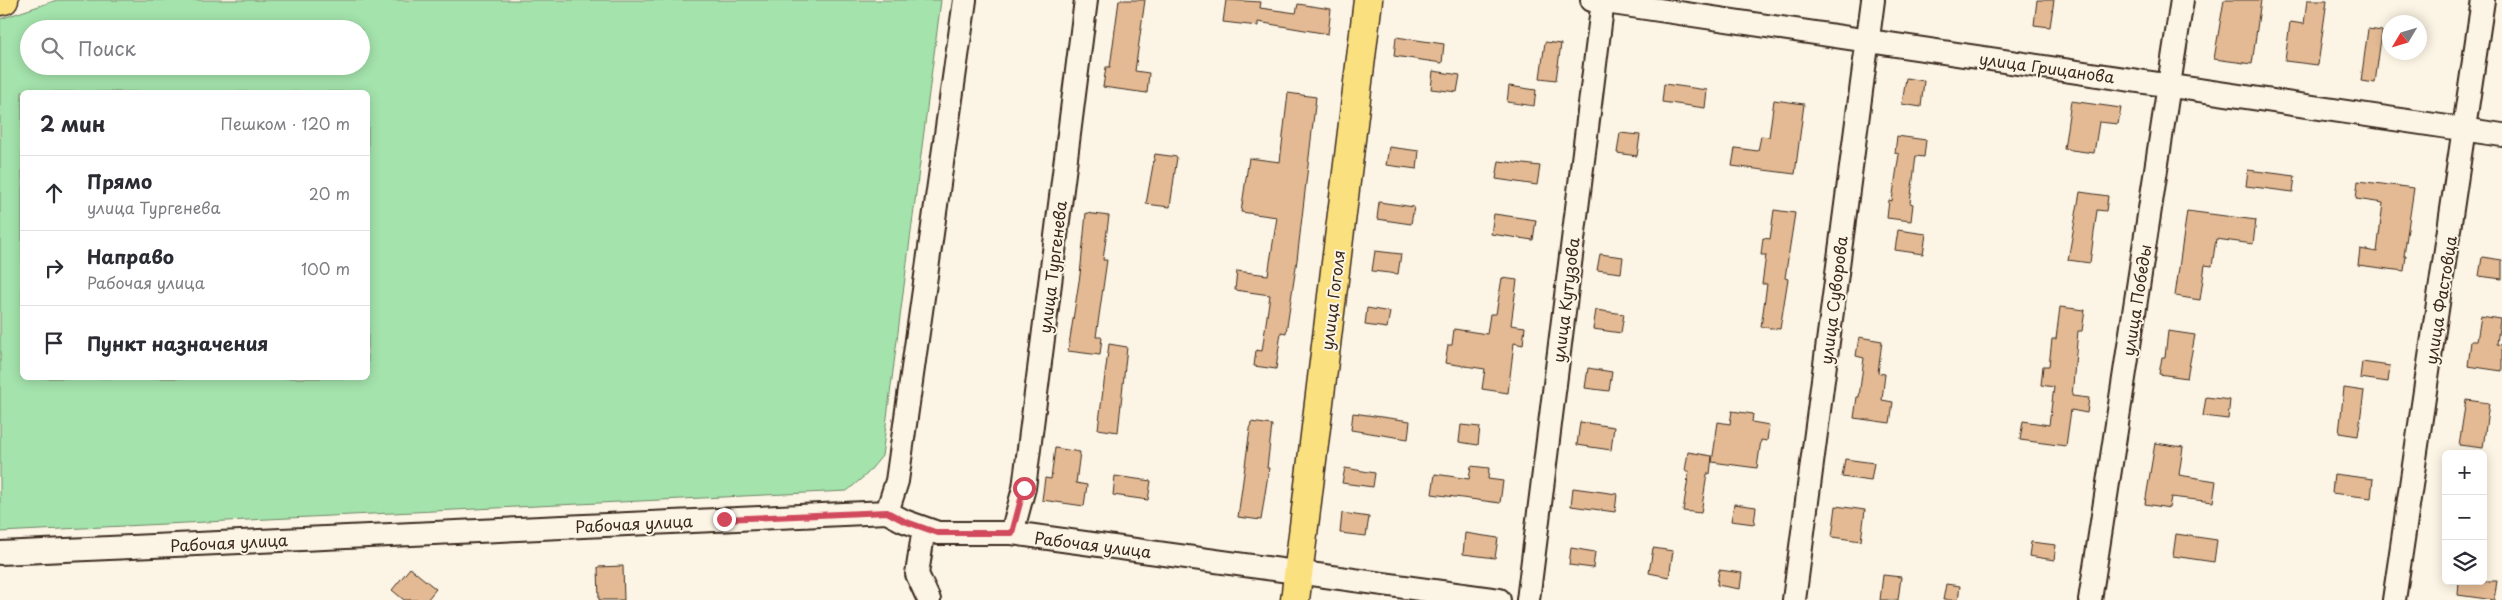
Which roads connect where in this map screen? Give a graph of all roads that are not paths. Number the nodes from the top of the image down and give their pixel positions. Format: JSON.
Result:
{"nodes":[{"id":1,"x":4,"y":0,"type":"edge"},
{"id":2,"x":964,"y":0,"type":"edge"},
{"id":3,"x":1086,"y":0,"type":"edge"},
{"id":4,"x":1368,"y":0,"type":"edge"},
{"id":5,"x":1599,"y":0,"type":"edge"},
{"id":6,"x":1873,"y":0,"type":"edge"},
{"id":7,"x":2182,"y":0,"type":"edge"},
{"id":8,"x":2483,"y":0,"type":"edge"},
{"id":9,"x":0,"y":1,"type":"edge"},
{"id":10,"x":1866,"y":42,"type":"junction"},
{"id":11,"x":2169,"y":84,"type":"junction"},
{"id":12,"x":2466,"y":130,"type":"junction"},
{"id":13,"x":2502,"y":135,"type":"edge"},
{"id":14,"x":887,"y":512,"type":"junction"},
{"id":15,"x":924,"y":528,"type":"junction"},
{"id":16,"x":1012,"y":533,"type":"junction"},
{"id":17,"x":0,"y":553,"type":"edge"},
{"id":18,"x":1299,"y":571,"type":"junction"},
{"id":19,"x":929,"y":600,"type":"edge"},
{"id":20,"x":1295,"y":600,"type":"edge"},
{"id":21,"x":1499,"y":600,"type":"edge"},
{"id":22,"x":1528,"y":600,"type":"edge"},
{"id":23,"x":1794,"y":600,"type":"edge"},
{"id":24,"x":2090,"y":600,"type":"edge"},
{"id":25,"x":2394,"y":600,"type":"edge"}],
"edges":[{"from":1,"to":9,"type":"main road"},
{"from":2,"to":14,"type":"street"},
{"from":3,"to":16,"type":"street","name":"улица Тургенева"},
{"from":4,"to":18,"type":"main road","name":"улица Гоголя"},
{"from":5,"to":10,"type":"street","name":"улица Грицанова"},
{"from":5,"to":22,"type":"street","name":"улица Кутузова"},
{"from":6,"to":10,"type":"street","name":"улица Суворова"},
{"from":7,"to":11,"type":"street","name":"улица Победы"},
{"from":8,"to":12,"type":"street","name":"улица Фастовца"},
{"from":10,"to":11,"type":"street","name":"улица Грицанова"},
{"from":10,"to":23,"type":"street","name":"улица Суворова"},
{"from":11,"to":12,"type":"street","name":"улица Грицанова"},
{"from":11,"to":24,"type":"street","name":"улица Победы"},
{"from":12,"to":13,"type":"street","name":"улица Грицанова"},
{"from":12,"to":25,"type":"street","name":"улица Фастовца"},
{"from":14,"to":15,"type":"street","name":"Рабочая улица"},
{"from":14,"to":17,"type":"street","name":"Рабочая улица"},
{"from":15,"to":16,"type":"street","name":"Рабочая улица"},
{"from":15,"to":19,"type":"street"},
{"from":16,"to":18,"type":"street","name":"Рабочая улица"},
{"from":18,"to":20,"type":"main road","name":"улица Гоголя"},
{"from":18,"to":21,"type":"street","name":"Рабочая улица"}]}
